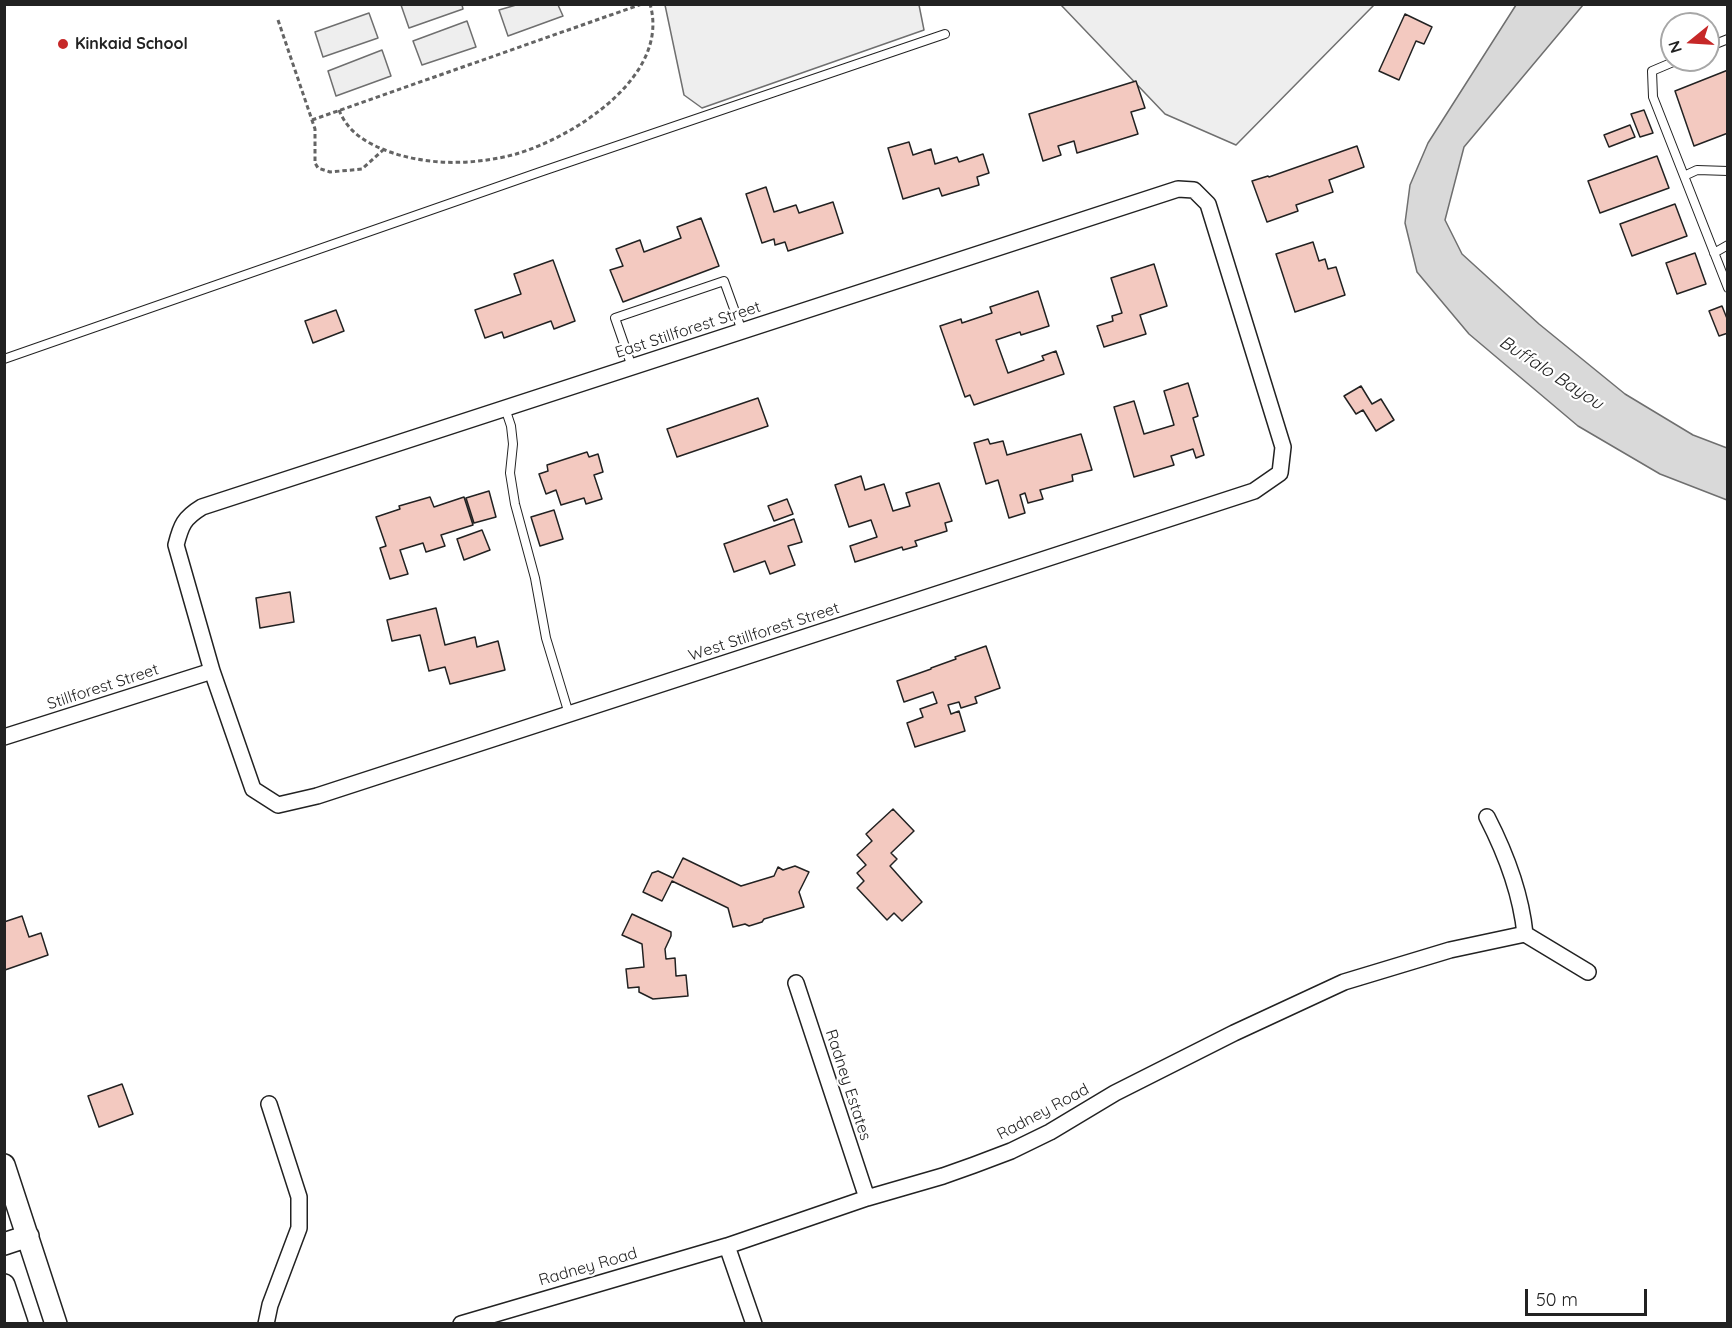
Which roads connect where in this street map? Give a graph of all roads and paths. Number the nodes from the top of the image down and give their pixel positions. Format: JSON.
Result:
{"nodes":[{"id":1,"x":642,"y":4,"type":"edge"},
{"id":2,"x":650,"y":4,"type":"edge"},
{"id":3,"x":278,"y":20,"type":"dead end"},
{"id":4,"x":945,"y":34,"type":"dead end"},
{"id":5,"x":1660,"y":68,"type":"edge"},
{"id":6,"x":339,"y":110,"type":"junction"},
{"id":7,"x":312,"y":120,"type":"junction"},
{"id":8,"x":382,"y":150,"type":"junction"},
{"id":9,"x":1728,"y":171,"type":"edge"},
{"id":10,"x":1684,"y":176,"type":"junction"},
{"id":11,"x":1728,"y":245,"type":"edge"},
{"id":12,"x":1714,"y":253,"type":"junction"},
{"id":13,"x":1728,"y":288,"type":"edge"},
{"id":14,"x":742,"y":331,"type":"junction"},
{"id":15,"x":1253,"y":348,"type":"joint"},
{"id":16,"x":4,"y":359,"type":"edge"},
{"id":17,"x":632,"y":367,"type":"junction"},
{"id":18,"x":505,"y":408,"type":"junction"},
{"id":19,"x":212,"y":670,"type":"junction"},
{"id":20,"x":569,"y":714,"type":"junction"},
{"id":21,"x":4,"y":737,"type":"edge"},
{"id":22,"x":1487,"y":817,"type":"dead end"},
{"id":23,"x":1525,"y":934,"type":"junction"},
{"id":24,"x":1588,"y":972,"type":"dead end"},
{"id":25,"x":796,"y":983,"type":"dead end"},
{"id":26,"x":269,"y":1104,"type":"dead end"},
{"id":27,"x":4,"y":1165,"type":"edge"},
{"id":28,"x":867,"y":1198,"type":"junction"},
{"id":29,"x":28,"y":1236,"type":"junction"},
{"id":30,"x":4,"y":1244,"type":"edge"},
{"id":31,"x":727,"y":1246,"type":"junction"},
{"id":32,"x":4,"y":1285,"type":"edge"},
{"id":33,"x":17,"y":1323,"type":"edge"},
{"id":34,"x":56,"y":1323,"type":"edge"},
{"id":35,"x":266,"y":1323,"type":"edge"},
{"id":36,"x":461,"y":1323,"type":"edge"},
{"id":37,"x":754,"y":1323,"type":"edge"}],
"edges":[{"from":1,"to":6,"type":"path"},
{"from":2,"to":8,"type":"path"},
{"from":3,"to":7,"type":"path"},
{"from":4,"to":16,"type":"lane"},
{"from":5,"to":10,"type":"lane"},
{"from":6,"to":7,"type":"path"},
{"from":6,"to":8,"type":"path"},
{"from":7,"to":8,"type":"path"},
{"from":9,"to":10,"type":"lane"},
{"from":10,"to":12,"type":"lane"},
{"from":11,"to":12,"type":"lane"},
{"from":12,"to":13,"type":"lane"},
{"from":14,"to":15,"type":"street","name":"East Stillforest Street"},
{"from":14,"to":17,"type":"street","name":"East Stillforest Street"},
{"from":14,"to":17,"type":"lane"},
{"from":15,"to":20,"type":"street","name":"West Stillforest Street"},
{"from":17,"to":18,"type":"street","name":"East Stillforest Street"},
{"from":18,"to":19,"type":"street","name":"East Stillforest Street"},
{"from":18,"to":20,"type":"lane"},
{"from":19,"to":20,"type":"street","name":"West Stillforest Street"},
{"from":19,"to":21,"type":"street","name":"Stillforest Street"},
{"from":22,"to":23,"type":"street"},
{"from":23,"to":24,"type":"street"},
{"from":23,"to":28,"type":"street","name":"Radney Road"},
{"from":25,"to":28,"type":"street","name":"Radney Estates"},
{"from":26,"to":35,"type":"street"},
{"from":27,"to":29,"type":"main road"},
{"from":28,"to":31,"type":"street","name":"Radney Road"},
{"from":29,"to":30,"type":"main road"},
{"from":29,"to":34,"type":"main road"},
{"from":31,"to":36,"type":"street","name":"Radney Road"},
{"from":31,"to":37,"type":"street"},
{"from":32,"to":33,"type":"main road"}]}
